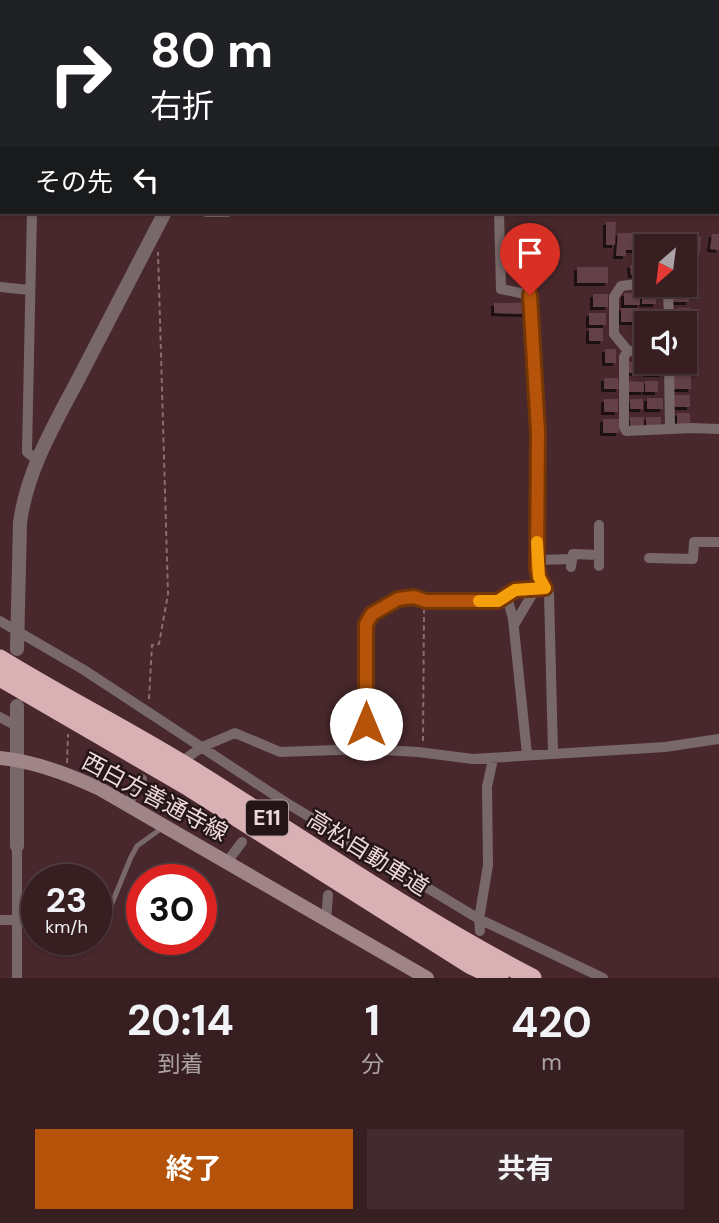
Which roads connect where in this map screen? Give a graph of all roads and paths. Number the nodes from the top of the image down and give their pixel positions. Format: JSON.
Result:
{"nodes":[{"id":1,"x":32,"y":214,"type":"edge"},
{"id":2,"x":164,"y":214,"type":"edge"},
{"id":3,"x":499,"y":214,"type":"edge"},
{"id":4,"x":158,"y":242,"type":"dead end"},
{"id":5,"x":634,"y":284,"type":"edge"},
{"id":6,"x":0,"y":287,"type":"edge"},
{"id":7,"x":29,"y":290,"type":"junction"},
{"id":8,"x":628,"y":351,"type":"junction"},
{"id":9,"x":634,"y":351,"type":"edge"},
{"id":10,"x":669,"y":374,"type":"edge"},
{"id":11,"x":670,"y":429,"type":"junction"},
{"id":12,"x":719,"y":429,"type":"edge"},
{"id":13,"x":37,"y":460,"type":"junction"},
{"id":14,"x":599,"y":525,"type":"dead end"},
{"id":15,"x":719,"y":542,"type":"edge"},
{"id":16,"x":649,"y":558,"type":"dead end"},
{"id":17,"x":537,"y":560,"type":"junction"},
{"id":18,"x":541,"y":588,"type":"junction"},
{"id":19,"x":504,"y":598,"type":"junction"},
{"id":20,"x":425,"y":601,"type":"junction"},
{"id":21,"x":0,"y":621,"type":"edge"},
{"id":22,"x":514,"y":625,"type":"junction"},
{"id":23,"x":18,"y":632,"type":"junction"},
{"id":24,"x":9,"y":654,"type":"edge"},
{"id":25,"x":0,"y":677,"type":"edge"},
{"id":26,"x":17,"y":706,"type":"dead end"},
{"id":27,"x":148,"y":714,"type":"junction"},
{"id":28,"x":0,"y":717,"type":"edge"},
{"id":29,"x":18,"y":727,"type":"junction"},
{"id":30,"x":68,"y":734,"type":"dead end"},
{"id":31,"x":719,"y":739,"type":"edge"},
{"id":32,"x":201,"y":747,"type":"junction"},
{"id":33,"x":366,"y":749,"type":"junction"},
{"id":34,"x":423,"y":752,"type":"junction"},
{"id":35,"x":553,"y":753,"type":"junction"},
{"id":36,"x":527,"y":754,"type":"junction"},
{"id":37,"x":188,"y":757,"type":"dead end"},
{"id":38,"x":0,"y":758,"type":"edge"},
{"id":39,"x":493,"y":759,"type":"junction"},
{"id":40,"x":17,"y":760,"type":"junction"},
{"id":41,"x":66,"y":775,"type":"junction"},
{"id":42,"x":142,"y":779,"type":"dead end"},
{"id":43,"x":275,"y":796,"type":"junction"},
{"id":44,"x":128,"y":804,"type":"junction"},
{"id":45,"x":264,"y":811,"type":"dead end"},
{"id":46,"x":165,"y":825,"type":"junction"},
{"id":47,"x":332,"y":831,"type":"junction"},
{"id":48,"x":242,"y":842,"type":"dead end"},
{"id":49,"x":17,"y":846,"type":"joint"},
{"id":50,"x":327,"y":850,"type":"dead end"},
{"id":51,"x":227,"y":862,"type":"junction"},
{"id":52,"x":328,"y":895,"type":"dead end"},
{"id":53,"x":112,"y":903,"type":"edge"},
{"id":54,"x":0,"y":920,"type":"edge"},
{"id":55,"x":18,"y":920,"type":"junction"},
{"id":56,"x":21,"y":920,"type":"edge"},
{"id":57,"x":326,"y":920,"type":"junction"},
{"id":58,"x":479,"y":925,"type":"junction"},
{"id":59,"x":17,"y":978,"type":"edge"},
{"id":60,"x":427,"y":978,"type":"edge"},
{"id":61,"x":499,"y":978,"type":"edge"},
{"id":62,"x":532,"y":978,"type":"edge"},
{"id":63,"x":603,"y":978,"type":"edge"}],
"edges":[{"from":1,"to":7,"type":"street"},
{"from":2,"to":13,"type":"street"},
{"from":3,"to":17,"type":"street"},
{"from":4,"to":27,"type":"path"},
{"from":5,"to":8,"type":"street"},
{"from":6,"to":7,"type":"street"},
{"from":7,"to":13,"type":"street"},
{"from":8,"to":9,"type":"street"},
{"from":8,"to":11,"type":"street"},
{"from":10,"to":11,"type":"street"},
{"from":11,"to":12,"type":"street"},
{"from":13,"to":23,"type":"street"},
{"from":14,"to":17,"type":"street"},
{"from":15,"to":16,"type":"street"},
{"from":17,"to":18,"type":"street"},
{"from":18,"to":19,"type":"street"},
{"from":18,"to":22,"type":"street"},
{"from":18,"to":35,"type":"street"},
{"from":19,"to":20,"type":"street"},
{"from":19,"to":22,"type":"street"},
{"from":20,"to":33,"type":"street"},
{"from":20,"to":34,"type":"path"},
{"from":21,"to":23,"type":"street"},
{"from":22,"to":36,"type":"street"},
{"from":23,"to":24,"type":"street"},
{"from":23,"to":27,"type":"street"},
{"from":24,"to":62,"type":"highway","name":"高松自動車道","number":"E11"},
{"from":25,"to":61,"type":"highway","name":"高松自動車道","number":"E11"},
{"from":26,"to":29,"type":"street"},
{"from":27,"to":32,"type":"street"},
{"from":28,"to":29,"type":"street"},
{"from":29,"to":40,"type":"street"},
{"from":30,"to":41,"type":"path"},
{"from":31,"to":35,"type":"street"},
{"from":32,"to":33,"type":"street"},
{"from":32,"to":37,"type":"street"},
{"from":32,"to":43,"type":"street"},
{"from":33,"to":34,"type":"street"},
{"from":34,"to":39,"type":"street"},
{"from":35,"to":36,"type":"street"},
{"from":36,"to":39,"type":"street"},
{"from":38,"to":40,"type":"main road","name":"西白方善通寺線"},
{"from":39,"to":58,"type":"street"},
{"from":40,"to":41,"type":"main road","name":"西白方善通寺線"},
{"from":40,"to":49,"type":"street"},
{"from":41,"to":44,"type":"main road","name":"西白方善通寺線"},
{"from":42,"to":44,"type":"street"},
{"from":43,"to":45,"type":"street"},
{"from":43,"to":47,"type":"street"},
{"from":44,"to":46,"type":"main road","name":"西白方善通寺線"},
{"from":46,"to":51,"type":"main road","name":"西白方善通寺線"},
{"from":46,"to":53,"type":"lane"},
{"from":47,"to":50,"type":"street"},
{"from":47,"to":58,"type":"street"},
{"from":48,"to":51,"type":"street"},
{"from":49,"to":55,"type":"street"},
{"from":51,"to":57,"type":"main road","name":"西白方善通寺線"},
{"from":52,"to":57,"type":"street"},
{"from":54,"to":55,"type":"street"},
{"from":55,"to":56,"type":"lane"},
{"from":55,"to":59,"type":"street"},
{"from":57,"to":60,"type":"main road","name":"西白方善通寺線"},
{"from":58,"to":63,"type":"street"}]}
